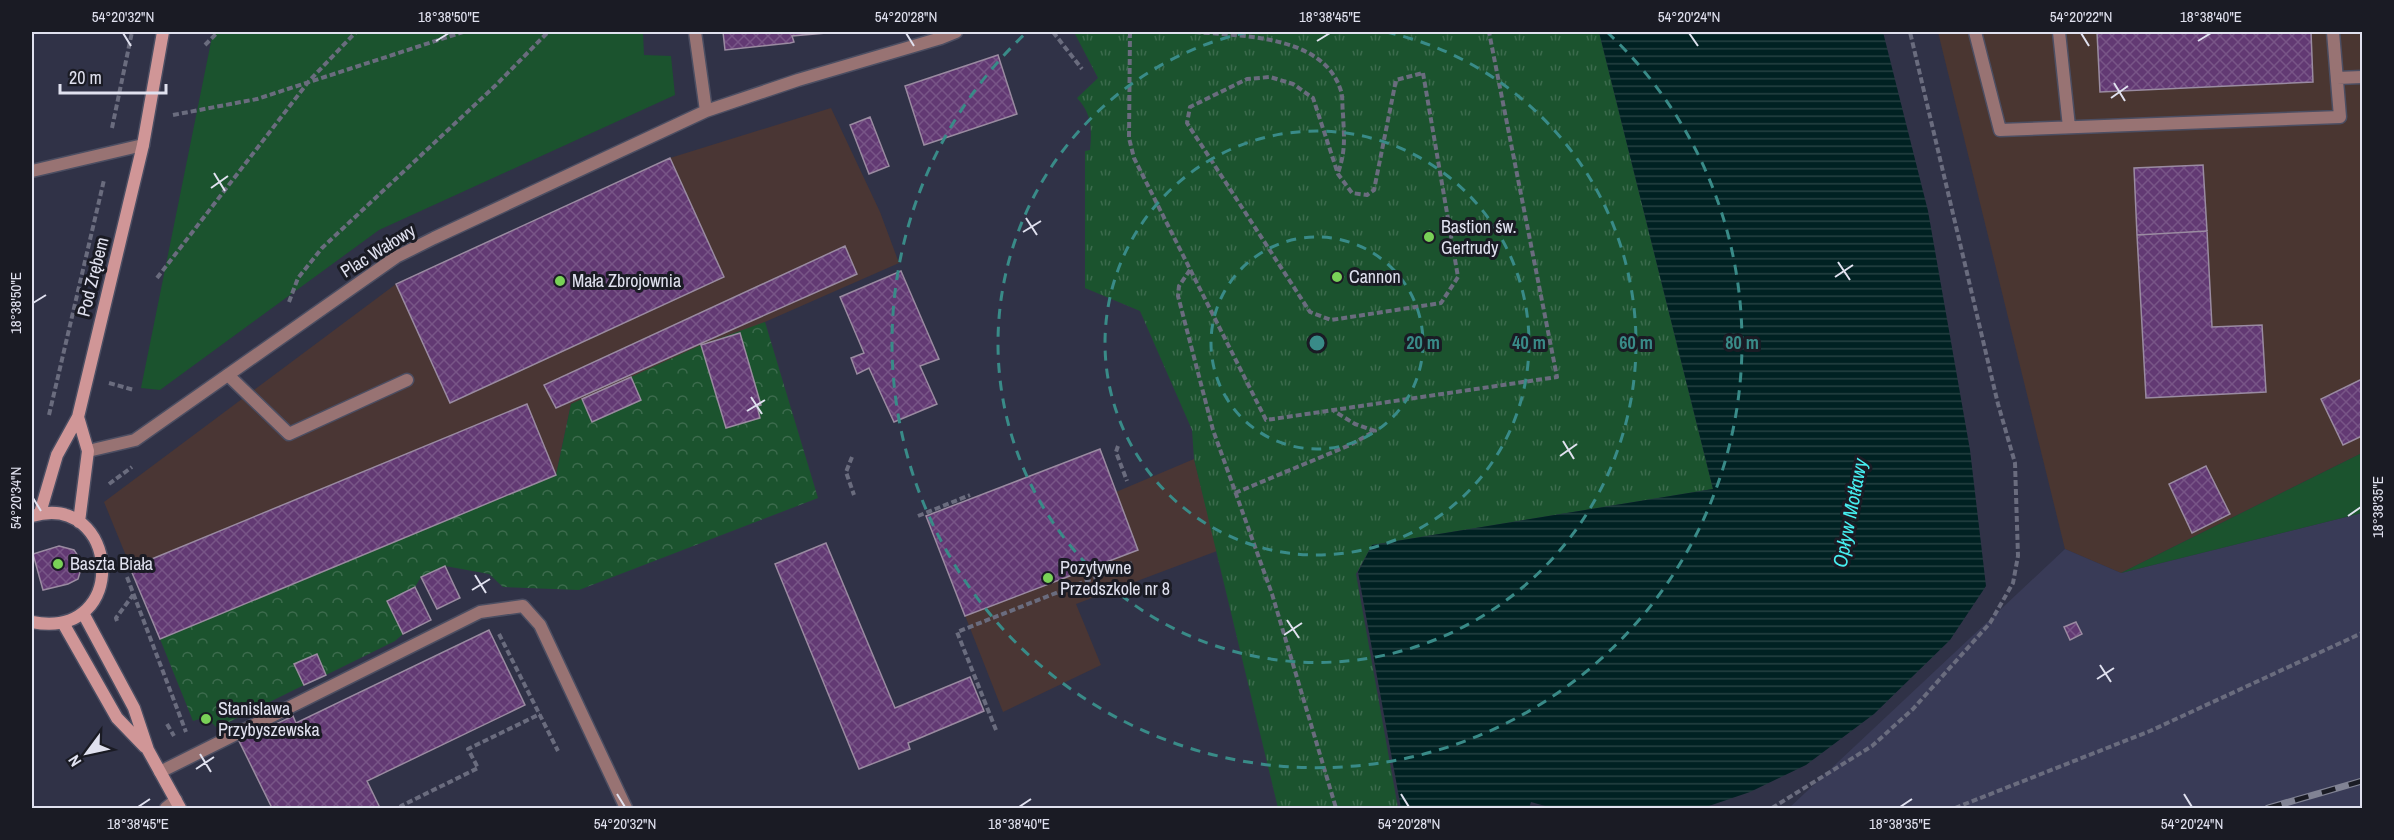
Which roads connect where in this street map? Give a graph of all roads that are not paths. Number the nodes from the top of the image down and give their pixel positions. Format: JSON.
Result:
{"nodes":[{"id":1,"x":163,"y":32,"type":"edge"},
{"id":2,"x":696,"y":32,"type":"edge"},
{"id":3,"x":956,"y":32,"type":"edge"},
{"id":4,"x":1975,"y":32,"type":"edge"},
{"id":5,"x":2059,"y":32,"type":"edge"},
{"id":6,"x":2333,"y":32,"type":"edge"},
{"id":7,"x":2362,"y":77,"type":"edge"},
{"id":8,"x":2337,"y":78,"type":"junction"},
{"id":9,"x":706,"y":111,"type":"junction"},
{"id":10,"x":2069,"y":127,"type":"junction"},
{"id":11,"x":143,"y":145,"type":"junction"},
{"id":12,"x":32,"y":171,"type":"edge"},
{"id":13,"x":228,"y":375,"type":"junction"},
{"id":14,"x":407,"y":380,"type":"dead end"},
{"id":15,"x":78,"y":417,"type":"junction"},
{"id":16,"x":88,"y":452,"type":"junction"},
{"id":17,"x":36,"y":514,"type":"edge"},
{"id":18,"x":79,"y":522,"type":"junction"},
{"id":19,"x":83,"y":613,"type":"junction"},
{"id":20,"x":32,"y":622,"type":"edge"},
{"id":21,"x":63,"y":622,"type":"junction"},
{"id":22,"x":148,"y":750,"type":"junction"},
{"id":23,"x":160,"y":772,"type":"junction"},
{"id":24,"x":178,"y":804,"type":"edge"},
{"id":25,"x":166,"y":808,"type":"edge"},
{"id":26,"x":626,"y":808,"type":"edge"}],
"edges":[{"from":1,"to":11,"type":"street","name":"Pod Zrębem"},
{"from":2,"to":9,"type":"street"},
{"from":3,"to":9,"type":"street","name":"Plac Wałowy"},
{"from":4,"to":10,"type":"street"},
{"from":5,"to":10,"type":"street"},
{"from":6,"to":8,"type":"street"},
{"from":7,"to":8,"type":"street"},
{"from":8,"to":10,"type":"street"},
{"from":9,"to":13,"type":"street","name":"Plac Wałowy"},
{"from":11,"to":12,"type":"street"},
{"from":11,"to":15,"type":"street","name":"Pod Zrębem"},
{"from":13,"to":14,"type":"street"},
{"from":13,"to":16,"type":"street","name":"Plac Wałowy"},
{"from":15,"to":16,"type":"street","name":"Pod Zrębem"},
{"from":15,"to":17,"type":"street","name":"Pod Zrębem"},
{"from":16,"to":18,"type":"street","name":"Pod Zrębem"},
{"from":17,"to":18,"type":"street"},
{"from":18,"to":19,"type":"street"},
{"from":19,"to":21,"type":"street"},
{"from":19,"to":22,"type":"street"},
{"from":20,"to":21,"type":"street"},
{"from":21,"to":22,"type":"street"},
{"from":22,"to":23,"type":"street"},
{"from":23,"to":24,"type":"street"},
{"from":23,"to":26,"type":"street"},
{"from":24,"to":25,"type":"street"}]}
